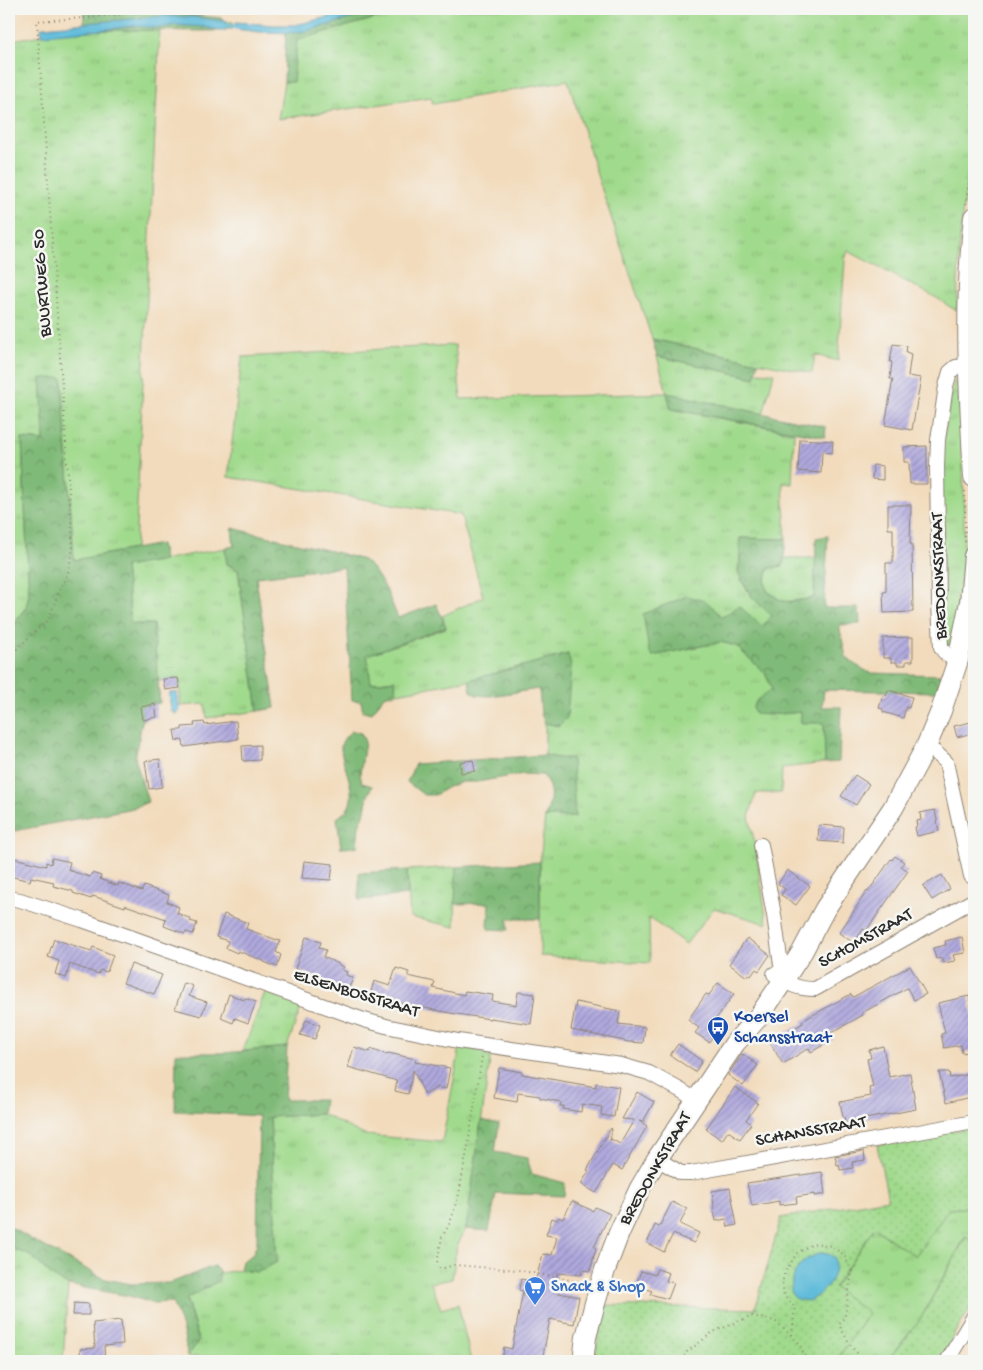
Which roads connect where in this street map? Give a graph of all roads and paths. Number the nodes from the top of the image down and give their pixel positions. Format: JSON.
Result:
{"nodes":[{"id":1,"x":170,"y":9,"type":"edge"},
{"id":2,"x":974,"y":217,"type":"edge"},
{"id":3,"x":969,"y":366,"type":"junction"},
{"id":4,"x":974,"y":477,"type":"edge"},
{"id":5,"x":974,"y":556,"type":"edge"},
{"id":6,"x":9,"y":656,"type":"edge"},
{"id":7,"x":958,"y":660,"type":"junction"},
{"id":8,"x":926,"y":747,"type":"junction"},
{"id":9,"x":761,"y":845,"type":"dead end"},
{"id":10,"x":971,"y":876,"type":"dead end"},
{"id":11,"x":9,"y":898,"type":"edge"},
{"id":12,"x":974,"y":900,"type":"edge"},
{"id":13,"x":779,"y":973,"type":"junction"},
{"id":14,"x":484,"y":1045,"type":"junction"},
{"id":15,"x":696,"y":1100,"type":"junction"},
{"id":16,"x":974,"y":1122,"type":"edge"},
{"id":17,"x":657,"y":1160,"type":"junction"},
{"id":18,"x":600,"y":1287,"type":"junction"},
{"id":19,"x":974,"y":1316,"type":"edge"},
{"id":20,"x":792,"y":1335,"type":"junction"},
{"id":21,"x":583,"y":1361,"type":"edge"},
{"id":22,"x":682,"y":1361,"type":"edge"},
{"id":23,"x":807,"y":1361,"type":"edge"},
{"id":24,"x":864,"y":1361,"type":"edge"},
{"id":25,"x":947,"y":1361,"type":"edge"}],
"edges":[{"from":1,"to":6,"type":"path","name":"BUURTWEG 50"},
{"from":2,"to":3,"type":"street"},
{"from":3,"to":4,"type":"street"},
{"from":3,"to":7,"type":"street","name":"BREDONKSTRAAT"},
{"from":5,"to":7,"type":"street"},
{"from":7,"to":8,"type":"street","name":"BREDONKSTRAAT"},
{"from":8,"to":10,"type":"street"},
{"from":8,"to":13,"type":"street","name":"BREDONKSTRAAT"},
{"from":9,"to":13,"type":"street"},
{"from":11,"to":14,"type":"street","name":"ELSENBOSSTRAAT"},
{"from":12,"to":13,"type":"street","name":"SCHOMSTRAAT"},
{"from":13,"to":15,"type":"street","name":"BREDONKSTRAAT"},
{"from":14,"to":15,"type":"street","name":"ELSENBOSSTRAAT"},
{"from":14,"to":18,"type":"path"},
{"from":15,"to":17,"type":"street","name":"BREDONKSTRAAT"},
{"from":16,"to":17,"type":"street","name":"SCHANSSTRAAT"},
{"from":17,"to":18,"type":"street","name":"BREDONKSTRAAT"},
{"from":18,"to":21,"type":"street","name":"BREDONKSTRAAT"},
{"from":19,"to":25,"type":"street"},
{"from":20,"to":22,"type":"path"},
{"from":20,"to":23,"type":"path"},
{"from":20,"to":24,"type":"path"}]}
